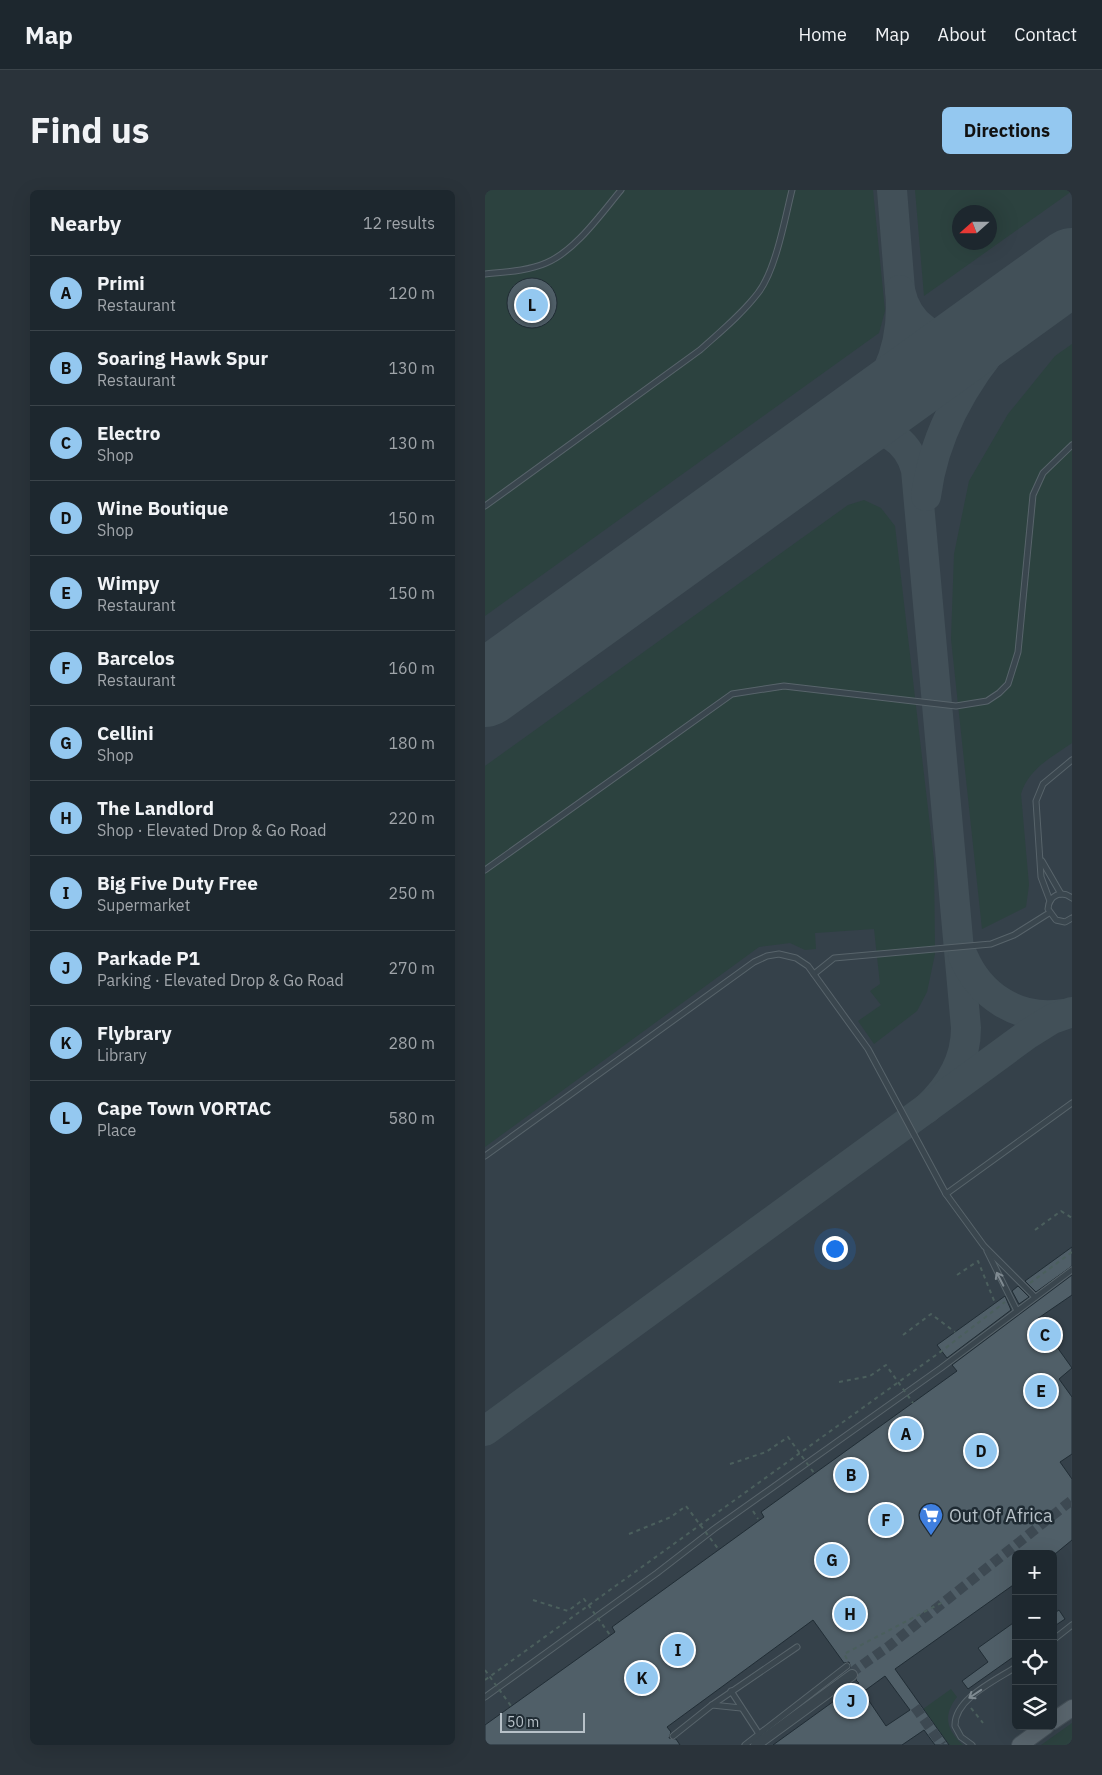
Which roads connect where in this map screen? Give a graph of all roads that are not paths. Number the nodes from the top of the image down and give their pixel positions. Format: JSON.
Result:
{"nodes":[{"id":1,"x":621,"y":190,"type":"edge"},
{"id":2,"x":792,"y":190,"type":"edge"},
{"id":3,"x":485,"y":274,"type":"edge"},
{"id":4,"x":1072,"y":446,"type":"edge"},
{"id":5,"x":485,"y":506,"type":"edge"},
{"id":6,"x":1072,"y":760,"type":"edge"},
{"id":7,"x":1041,"y":858,"type":"junction"},
{"id":8,"x":485,"y":870,"type":"edge"},
{"id":9,"x":1061,"y":894,"type":"junction"},
{"id":10,"x":1072,"y":898,"type":"edge"},
{"id":11,"x":1050,"y":901,"type":"junction"},
{"id":12,"x":1049,"y":913,"type":"junction"},
{"id":13,"x":1072,"y":918,"type":"edge"},
{"id":14,"x":814,"y":974,"type":"junction"},
{"id":15,"x":1072,"y":1102,"type":"edge"},
{"id":16,"x":485,"y":1156,"type":"edge"},
{"id":17,"x":947,"y":1194,"type":"junction"},
{"id":18,"x":984,"y":1246,"type":"junction"},
{"id":19,"x":1072,"y":1270,"type":"edge"},
{"id":20,"x":1035,"y":1297,"type":"junction"},
{"id":21,"x":1017,"y":1311,"type":"junction"},
{"id":22,"x":1072,"y":1625,"type":"edge"},
{"id":23,"x":1057,"y":1637,"type":"edge"},
{"id":24,"x":797,"y":1647,"type":"dead end"},
{"id":25,"x":849,"y":1668,"type":"joint"},
{"id":26,"x":1012,"y":1670,"type":"edge"},
{"id":27,"x":731,"y":1691,"type":"junction"},
{"id":28,"x":485,"y":1697,"type":"edge"},
{"id":29,"x":712,"y":1705,"type":"junction"},
{"id":30,"x":741,"y":1708,"type":"junction"},
{"id":31,"x":1072,"y":1708,"type":"edge"},
{"id":32,"x":1057,"y":1718,"type":"edge"},
{"id":33,"x":1041,"y":1730,"type":"edge"},
{"id":34,"x":759,"y":1734,"type":"junction"},
{"id":35,"x":673,"y":1736,"type":"dead end"},
{"id":36,"x":745,"y":1745,"type":"edge"},
{"id":37,"x":756,"y":1745,"type":"edge"},
{"id":38,"x":972,"y":1745,"type":"edge"},
{"id":39,"x":1020,"y":1745,"type":"edge"}],
"edges":[{"from":1,"to":3,"type":"lane"},
{"from":2,"to":5,"type":"lane"},
{"from":4,"to":8,"type":"lane"},
{"from":6,"to":7,"type":"lane"},
{"from":7,"to":9,"type":"lane"},
{"from":7,"to":11,"type":"lane"},
{"from":9,"to":10,"type":"lane"},
{"from":9,"to":11,"type":"lane"},
{"from":11,"to":12,"type":"lane"},
{"from":12,"to":13,"type":"lane"},
{"from":12,"to":14,"type":"lane"},
{"from":14,"to":16,"type":"lane"},
{"from":14,"to":17,"type":"lane"},
{"from":15,"to":17,"type":"lane"},
{"from":17,"to":18,"type":"lane"},
{"from":18,"to":20,"type":"lane"},
{"from":21,"to":18,"type":"lane","one_way":true},
{"from":19,"to":20,"type":"lane"},
{"from":20,"to":21,"type":"lane"},
{"from":21,"to":28,"type":"lane"},
{"from":22,"to":23,"type":"lane"},
{"from":24,"to":27,"type":"lane"},
{"from":25,"to":34,"type":"lane"},
{"from":25,"to":37,"type":"street"},
{"from":26,"to":38,"type":"lane","one_way":true},
{"from":27,"to":29,"type":"lane"},
{"from":27,"to":30,"type":"lane"},
{"from":29,"to":30,"type":"lane"},
{"from":29,"to":35,"type":"lane"},
{"from":30,"to":34,"type":"lane"},
{"from":31,"to":32,"type":"main road"},
{"from":33,"to":39,"type":"main road"},
{"from":34,"to":36,"type":"lane"}]}
